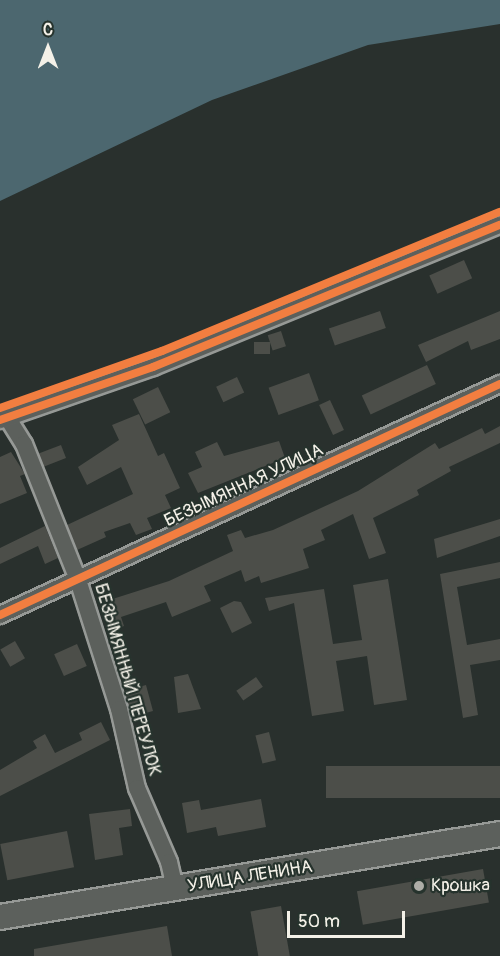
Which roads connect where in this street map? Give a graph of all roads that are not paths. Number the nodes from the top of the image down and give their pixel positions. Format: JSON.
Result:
{"nodes":[{"id":1,"x":500,"y":225,"type":"edge"},
{"id":2,"x":500,"y":384,"type":"edge"},
{"id":3,"x":4,"y":418,"type":"edge"},
{"id":4,"x":78,"y":580,"type":"junction"},
{"id":5,"x":0,"y":615,"type":"edge"},
{"id":6,"x":500,"y":834,"type":"edge"},
{"id":7,"x":175,"y":889,"type":"junction"},
{"id":8,"x":0,"y":917,"type":"edge"}],
"edges":[{"from":1,"to":3,"type":"street"},
{"from":2,"to":4,"type":"street","name":"БЕЗЫМЯННАЯ УЛИЦА"},
{"from":3,"to":4,"type":"street","name":"БЕЗЫМЯННЫЙ ПЕРЕУЛОК"},
{"from":4,"to":5,"type":"street","name":"БЕЗЫМЯННАЯ УЛИЦА"},
{"from":4,"to":7,"type":"street","name":"БЕЗЫМЯННЫЙ ПЕРЕУЛОК"},
{"from":6,"to":7,"type":"street","name":"УЛИЦА ЛЕНИНА"},
{"from":7,"to":8,"type":"street","name":"УЛИЦА ЛЕНИНА"}]}
